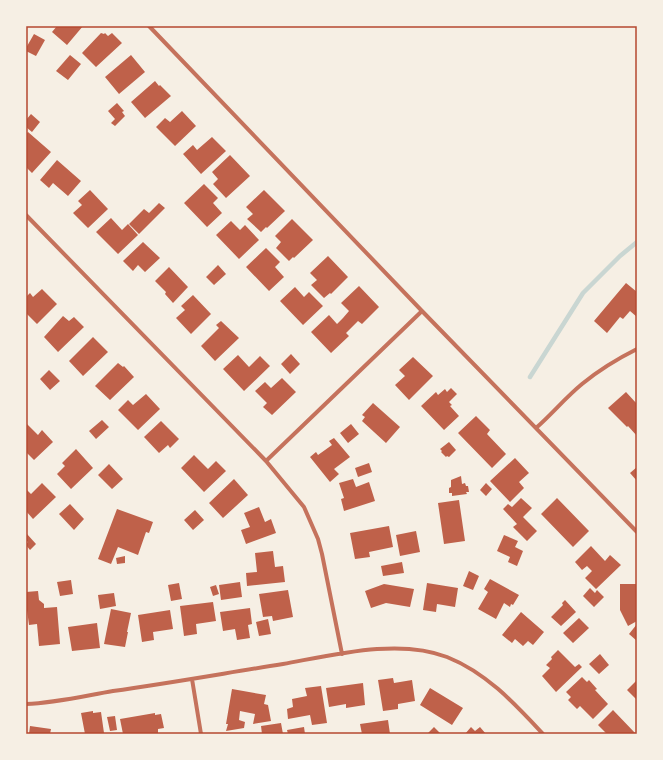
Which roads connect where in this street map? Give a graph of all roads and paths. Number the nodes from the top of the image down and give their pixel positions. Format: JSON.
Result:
{"nodes":[{"id":1,"x":149,"y":26,"type":"edge"},
{"id":2,"x":26,"y":215,"type":"edge"},
{"id":3,"x":422,"y":311,"type":"junction"},
{"id":4,"x":637,"y":349,"type":"edge"},
{"id":5,"x":536,"y":428,"type":"junction"},
{"id":6,"x":266,"y":462,"type":"junction"},
{"id":7,"x":637,"y":532,"type":"edge"},
{"id":8,"x":342,"y":654,"type":"junction"},
{"id":9,"x":192,"y":679,"type":"junction"},
{"id":10,"x":26,"y":704,"type":"edge"},
{"id":11,"x":201,"y":734,"type":"edge"},
{"id":12,"x":544,"y":734,"type":"edge"}],
"edges":[{"from":1,"to":3,"type":"street"},
{"from":2,"to":6,"type":"street"},
{"from":3,"to":5,"type":"street"},
{"from":3,"to":6,"type":"street"},
{"from":4,"to":5,"type":"street"},
{"from":5,"to":7,"type":"street"},
{"from":6,"to":8,"type":"street"},
{"from":8,"to":9,"type":"street"},
{"from":8,"to":12,"type":"street"},
{"from":9,"to":10,"type":"street"},
{"from":9,"to":11,"type":"street"}]}
